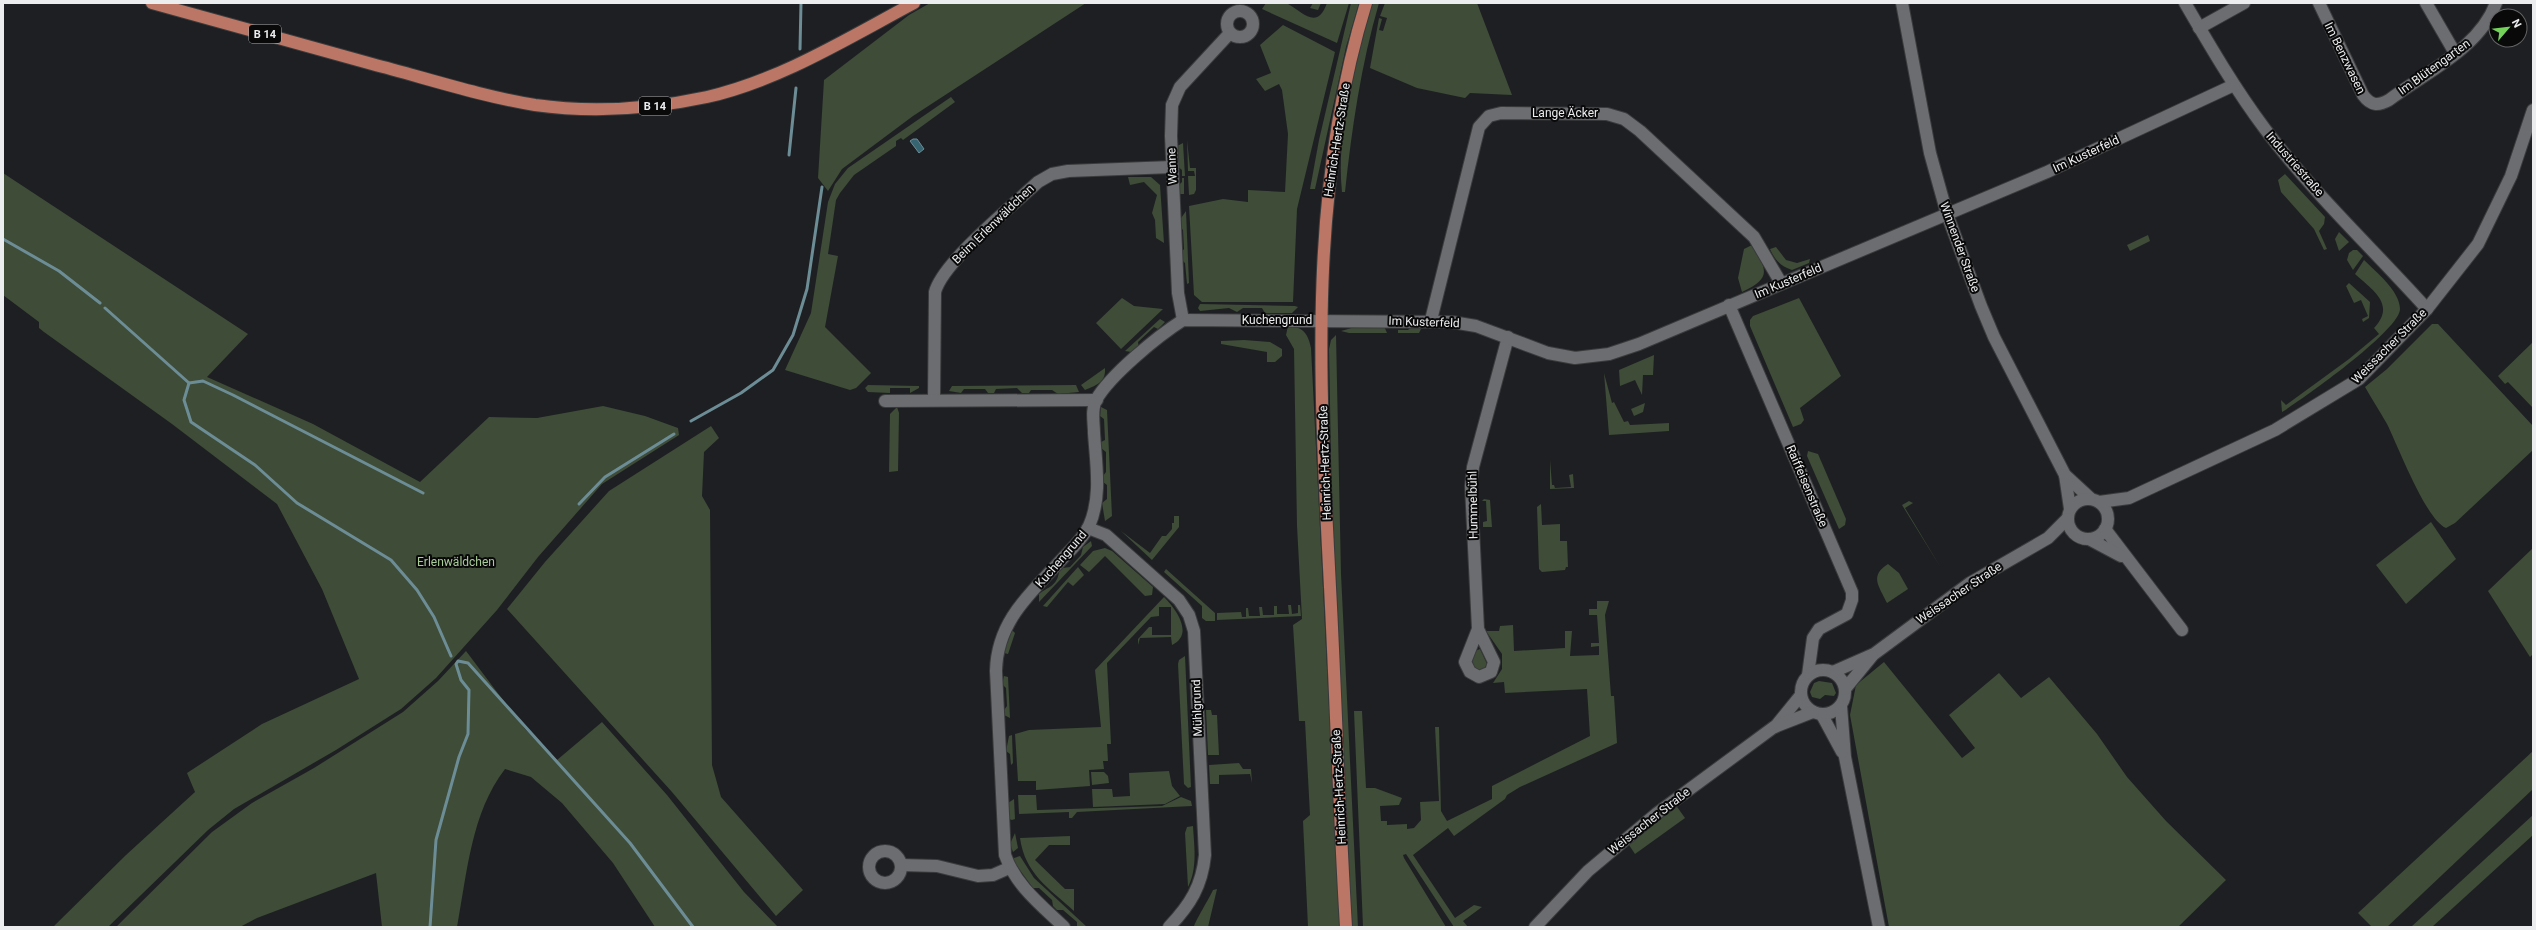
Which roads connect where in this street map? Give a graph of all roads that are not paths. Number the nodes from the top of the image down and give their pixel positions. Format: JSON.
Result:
{"nodes":[{"id":1,"x":152,"y":3,"type":"edge"},
{"id":2,"x":914,"y":3,"type":"edge"},
{"id":3,"x":1366,"y":3,"type":"edge"},
{"id":4,"x":1902,"y":3,"type":"edge"},
{"id":5,"x":2185,"y":3,"type":"edge"},
{"id":6,"x":2244,"y":3,"type":"edge"},
{"id":7,"x":2319,"y":3,"type":"edge"},
{"id":8,"x":2426,"y":3,"type":"edge"},
{"id":9,"x":2496,"y":3,"type":"edge"},
{"id":10,"x":2199,"y":28,"type":"junction"},
{"id":11,"x":1230,"y":33,"type":"dead end"},
{"id":12,"x":2456,"y":53,"type":"junction"},
{"id":13,"x":2234,"y":85,"type":"junction"},
{"id":14,"x":2378,"y":105,"type":"joint"},
{"id":15,"x":2533,"y":110,"type":"edge"},
{"id":16,"x":1172,"y":167,"type":"junction"},
{"id":17,"x":1947,"y":214,"type":"junction"},
{"id":18,"x":1781,"y":283,"type":"junction"},
{"id":19,"x":1730,"y":305,"type":"junction"},
{"id":20,"x":2427,"y":309,"type":"junction"},
{"id":21,"x":1183,"y":320,"type":"junction"},
{"id":22,"x":1431,"y":320,"type":"junction"},
{"id":23,"x":1320,"y":321,"type":"junction"},
{"id":24,"x":1508,"y":337,"type":"junction"},
{"id":25,"x":934,"y":400,"type":"junction"},
{"id":26,"x":1096,"y":400,"type":"junction"},
{"id":27,"x":886,"y":401,"type":"dead end"},
{"id":28,"x":2065,"y":475,"type":"junction"},
{"id":29,"x":2129,"y":498,"type":"junction"},
{"id":30,"x":2095,"y":500,"type":"junction"},
{"id":31,"x":2068,"y":514,"type":"junction"},
{"id":32,"x":2107,"y":524,"type":"junction"},
{"id":33,"x":1088,"y":528,"type":"junction"},
{"id":34,"x":2076,"y":536,"type":"junction"},
{"id":35,"x":2048,"y":538,"type":"junction"},
{"id":36,"x":2089,"y":539,"type":"junction"},
{"id":37,"x":2128,"y":560,"type":"junction"},
{"id":38,"x":1478,"y":629,"type":"dead end"},
{"id":39,"x":2182,"y":630,"type":"dead end"},
{"id":40,"x":1813,"y":654,"type":"junction"},
{"id":41,"x":1874,"y":654,"type":"junction"},
{"id":42,"x":1830,"y":671,"type":"junction"},
{"id":43,"x":1808,"y":675,"type":"junction"},
{"id":44,"x":1845,"y":689,"type":"junction"},
{"id":45,"x":1801,"y":695,"type":"junction"},
{"id":46,"x":1841,"y":706,"type":"junction"},
{"id":47,"x":1817,"y":714,"type":"junction"},
{"id":48,"x":1774,"y":728,"type":"junction"},
{"id":49,"x":1845,"y":757,"type":"junction"},
{"id":50,"x":901,"y":864,"type":"dead end"},
{"id":51,"x":1009,"y":868,"type":"junction"},
{"id":52,"x":1064,"y":927,"type":"edge"},
{"id":53,"x":1169,"y":927,"type":"edge"},
{"id":54,"x":1346,"y":927,"type":"edge"},
{"id":55,"x":1535,"y":927,"type":"edge"},
{"id":56,"x":1879,"y":927,"type":"edge"}],
"edges":[{"from":1,"to":2,"type":"main road","number":"B 14"},
{"from":3,"to":23,"type":"main road","name":"Heinrich-Hertz-Straße"},
{"from":4,"to":17,"type":"street","name":"Winnender Straße"},
{"from":5,"to":10,"type":"street","name":"Industriestraße"},
{"from":6,"to":10,"type":"street"},
{"from":7,"to":14,"type":"street","name":"Im Benzwasen"},
{"from":8,"to":12,"type":"street"},
{"from":9,"to":12,"type":"street","name":"Im Blütengarten"},
{"from":10,"to":13,"type":"street","name":"Industriestraße"},
{"from":11,"to":16,"type":"street","name":"Wanne"},
{"from":12,"to":14,"type":"street","name":"Im Blütengarten"},
{"from":13,"to":17,"type":"street","name":"Im Kusterfeld"},
{"from":13,"to":20,"type":"street","name":"Industriestraße"},
{"from":15,"to":20,"type":"street","name":"Weissacher Straße"},
{"from":16,"to":21,"type":"street","name":"Wanne"},
{"from":16,"to":25,"type":"street","name":"Beim Erlenwäldchen"},
{"from":17,"to":18,"type":"street","name":"Im Kusterfeld"},
{"from":17,"to":28,"type":"street","name":"Winnender Straße"},
{"from":18,"to":19,"type":"street","name":"Im Kusterfeld"},
{"from":18,"to":22,"type":"street","name":"Lange Äcker"},
{"from":19,"to":24,"type":"street","name":"Im Kusterfeld"},
{"from":19,"to":40,"type":"street","name":"Raiffeisenstraße"},
{"from":20,"to":29,"type":"street","name":"Weissacher Straße"},
{"from":21,"to":23,"type":"street","name":"Kuchengrund"},
{"from":21,"to":26,"type":"street"},
{"from":22,"to":23,"type":"street","name":"Im Kusterfeld"},
{"from":22,"to":24,"type":"street","name":"Im Kusterfeld"},
{"from":23,"to":54,"type":"main road","name":"Heinrich-Hertz-Straße"},
{"from":24,"to":38,"type":"street","name":"Hummelbühl"},
{"from":25,"to":26,"type":"street"},
{"from":25,"to":27,"type":"street"},
{"from":26,"to":33,"type":"street","name":"Kuchengrund"},
{"from":28,"to":30,"type":"street","name":"Winnender Straße"},
{"from":28,"to":31,"type":"street","name":"Winnender Straße"},
{"from":29,"to":30,"type":"street","name":"Weissacher Straße"},
{"from":29,"to":32,"type":"street","name":"Weissacher Straße"},
{"from":30,"to":31,"type":"street","name":"Weissacher Straße"},
{"from":30,"to":32,"type":"street","name":"Weissacher Straße"},
{"from":31,"to":34,"type":"street"},
{"from":31,"to":35,"type":"street","name":"Weissacher Straße"},
{"from":32,"to":36,"type":"street","name":"Weissacher Straße"},
{"from":32,"to":37,"type":"street","name":"Weissacher Straße"},
{"from":33,"to":51,"type":"street","name":"Kuchengrund"},
{"from":33,"to":53,"type":"street","name":"Mühlgrund"},
{"from":34,"to":35,"type":"street","name":"Weissacher Straße"},
{"from":34,"to":36,"type":"street","name":"Weissacher Straße"},
{"from":35,"to":41,"type":"street","name":"Weissacher Straße"},
{"from":36,"to":37,"type":"street","name":"Weissacher Straße"},
{"from":37,"to":39,"type":"street","name":"Weissacher Straße"},
{"from":40,"to":42,"type":"street"},
{"from":40,"to":43,"type":"street","name":"Raiffeisenstraße"},
{"from":41,"to":42,"type":"street","name":"Weissacher Straße"},
{"from":41,"to":44,"type":"street","name":"Weissacher Straße"},
{"from":42,"to":43,"type":"street","name":"Weissacher Straße"},
{"from":42,"to":44,"type":"street"},
{"from":43,"to":45,"type":"street","name":"Weissacher Straße"},
{"from":44,"to":46,"type":"street","name":"Weissacher Straße"},
{"from":45,"to":47,"type":"street","name":"Weissacher Straße"},
{"from":45,"to":48,"type":"street","name":"Weissacher Straße"},
{"from":46,"to":47,"type":"street","name":"Weissacher Straße"},
{"from":46,"to":49,"type":"street","name":"Weissacher Straße"},
{"from":47,"to":48,"type":"street","name":"Weissacher Straße"},
{"from":47,"to":49,"type":"street","name":"Weissacher Straße"},
{"from":48,"to":55,"type":"street","name":"Weissacher Straße"},
{"from":49,"to":56,"type":"street","name":"Weissacher Straße"},
{"from":50,"to":51,"type":"street"},
{"from":51,"to":52,"type":"street","name":"Kuchengrund"}]}
